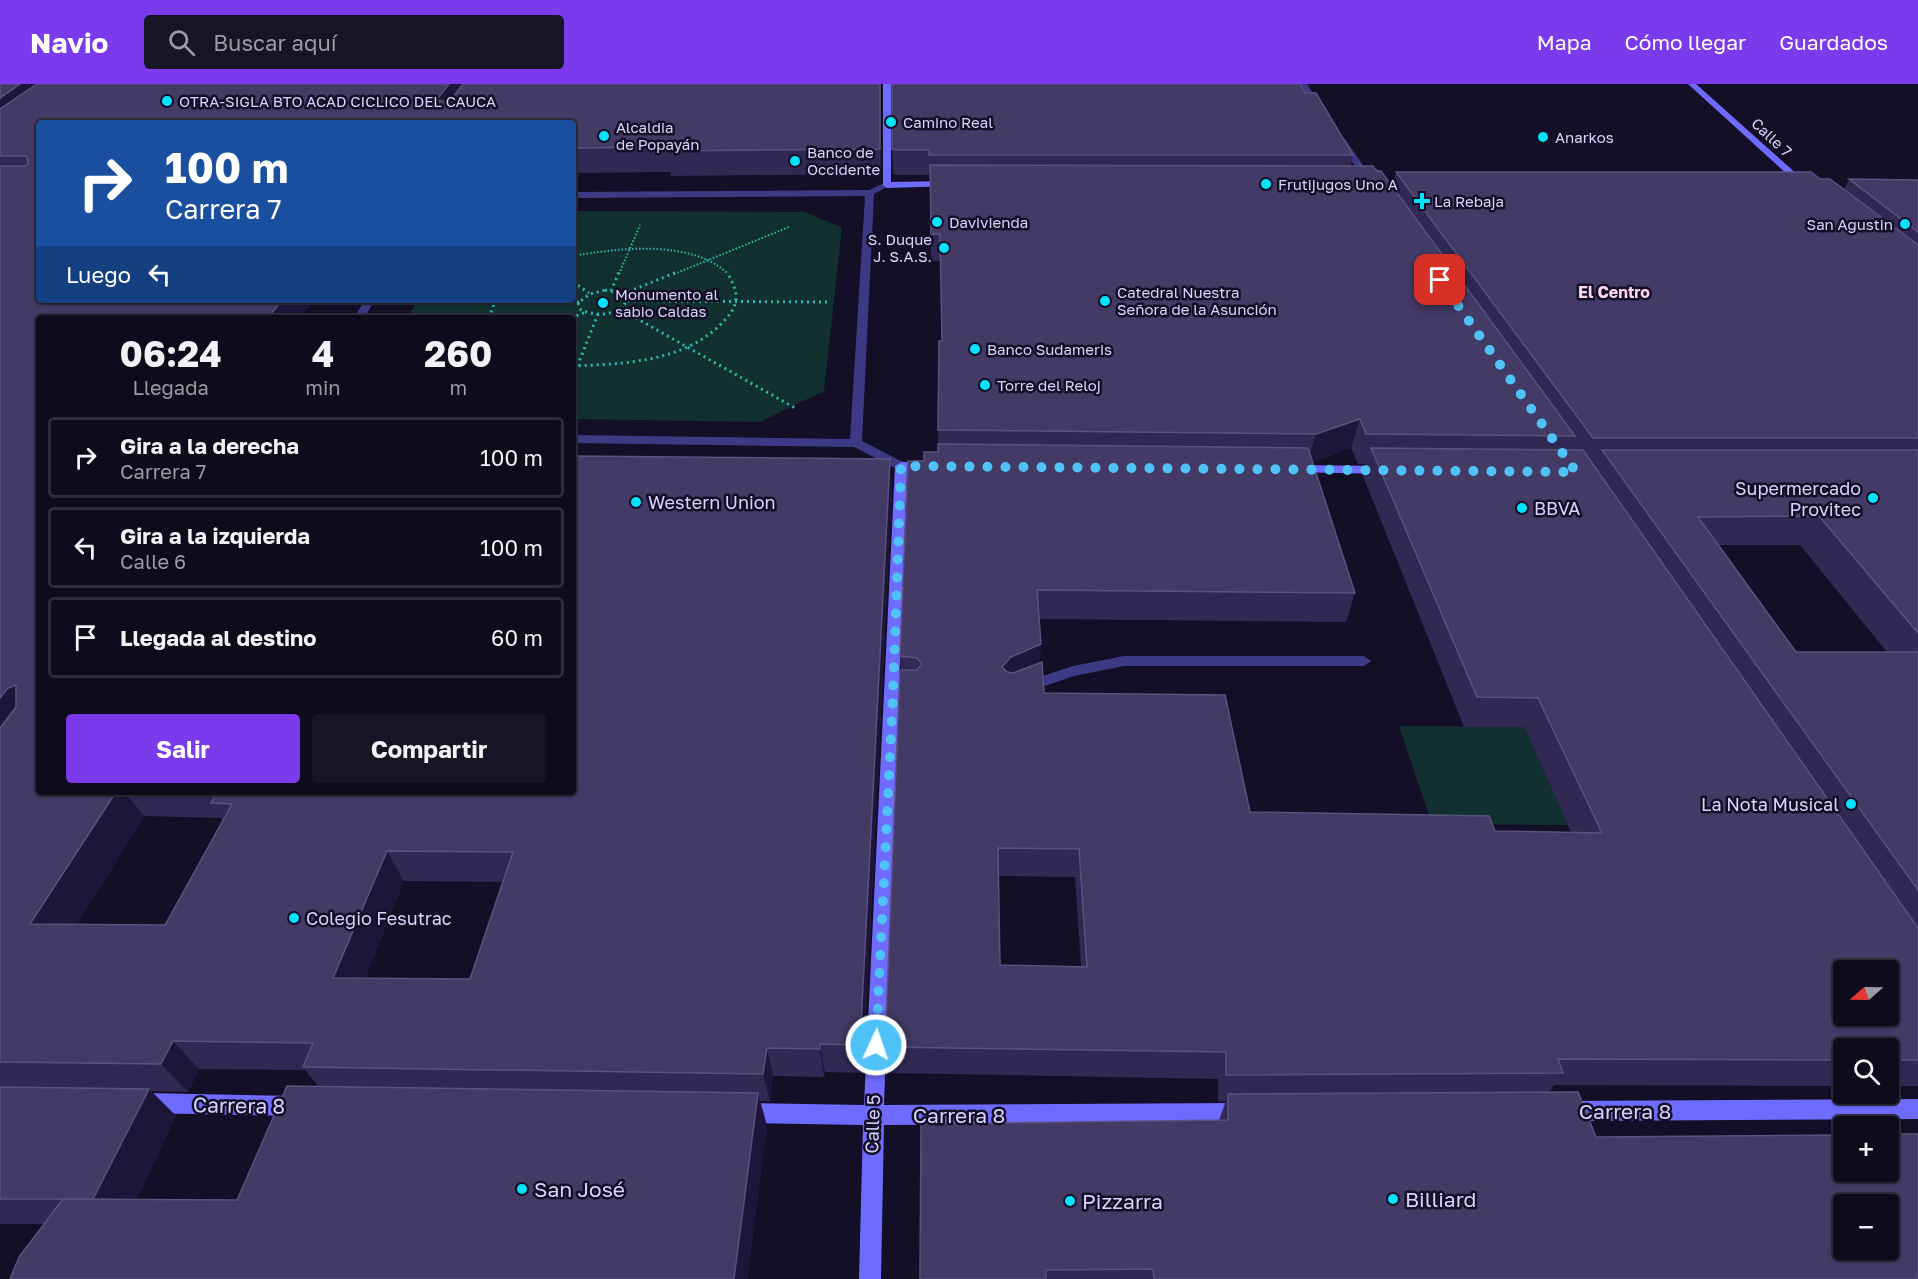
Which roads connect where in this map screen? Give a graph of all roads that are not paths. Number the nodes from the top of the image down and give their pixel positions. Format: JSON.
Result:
{"nodes":[{"id":1,"x":887,"y":84,"type":"edge"},
{"id":2,"x":1303,"y":84,"type":"edge"},
{"id":3,"x":1692,"y":84,"type":"edge"},
{"id":4,"x":958,"y":184,"type":"edge"},
{"id":5,"x":887,"y":185,"type":"junction"},
{"id":6,"x":1374,"y":186,"type":"edge"},
{"id":7,"x":1793,"y":186,"type":"edge"},
{"id":8,"x":1805,"y":186,"type":"junction"},
{"id":9,"x":1815,"y":190,"type":"edge"},
{"id":10,"x":870,"y":193,"type":"junction"},
{"id":11,"x":576,"y":195,"type":"edge"},
{"id":12,"x":576,"y":440,"type":"edge"},
{"id":13,"x":856,"y":443,"type":"junction"},
{"id":14,"x":901,"y":466,"type":"junction"},
{"id":15,"x":936,"y":466,"type":"edge"},
{"id":16,"x":1280,"y":469,"type":"edge"},
{"id":17,"x":1398,"y":470,"type":"edge"},
{"id":18,"x":1364,"y":661,"type":"dead end"},
{"id":19,"x":1011,"y":695,"type":"edge"},
{"id":20,"x":119,"y":1103,"type":"edge"},
{"id":21,"x":322,"y":1106,"type":"edge"},
{"id":22,"x":1918,"y":1109,"type":"edge"},
{"id":23,"x":1550,"y":1111,"type":"edge"},
{"id":24,"x":729,"y":1113,"type":"edge"},
{"id":25,"x":1264,"y":1113,"type":"edge"},
{"id":26,"x":872,"y":1115,"type":"junction"},
{"id":27,"x":870,"y":1279,"type":"edge"}],
"edges":[{"from":1,"to":5,"type":"street"},
{"from":2,"to":6,"type":"street"},
{"from":3,"to":8,"type":"street","name":"Calle 7"},
{"from":4,"to":5,"type":"street"},
{"from":5,"to":10,"type":"street"},
{"from":7,"to":8,"type":"street"},
{"from":8,"to":9,"type":"street"},
{"from":10,"to":11,"type":"street"},
{"from":10,"to":13,"type":"street"},
{"from":12,"to":13,"type":"street"},
{"from":13,"to":14,"type":"street"},
{"from":14,"to":15,"type":"street"},
{"from":14,"to":26,"type":"street","name":"Calle 5"},
{"from":16,"to":17,"type":"street"},
{"from":18,"to":19,"type":"street"},
{"from":20,"to":21,"type":"street","name":"Carrera 8"},
{"from":22,"to":23,"type":"street","name":"Carrera 8"},
{"from":24,"to":26,"type":"street","name":"Carrera 8"},
{"from":25,"to":26,"type":"street","name":"Carrera 8"},
{"from":26,"to":27,"type":"street","name":"Calle 5"}]}
